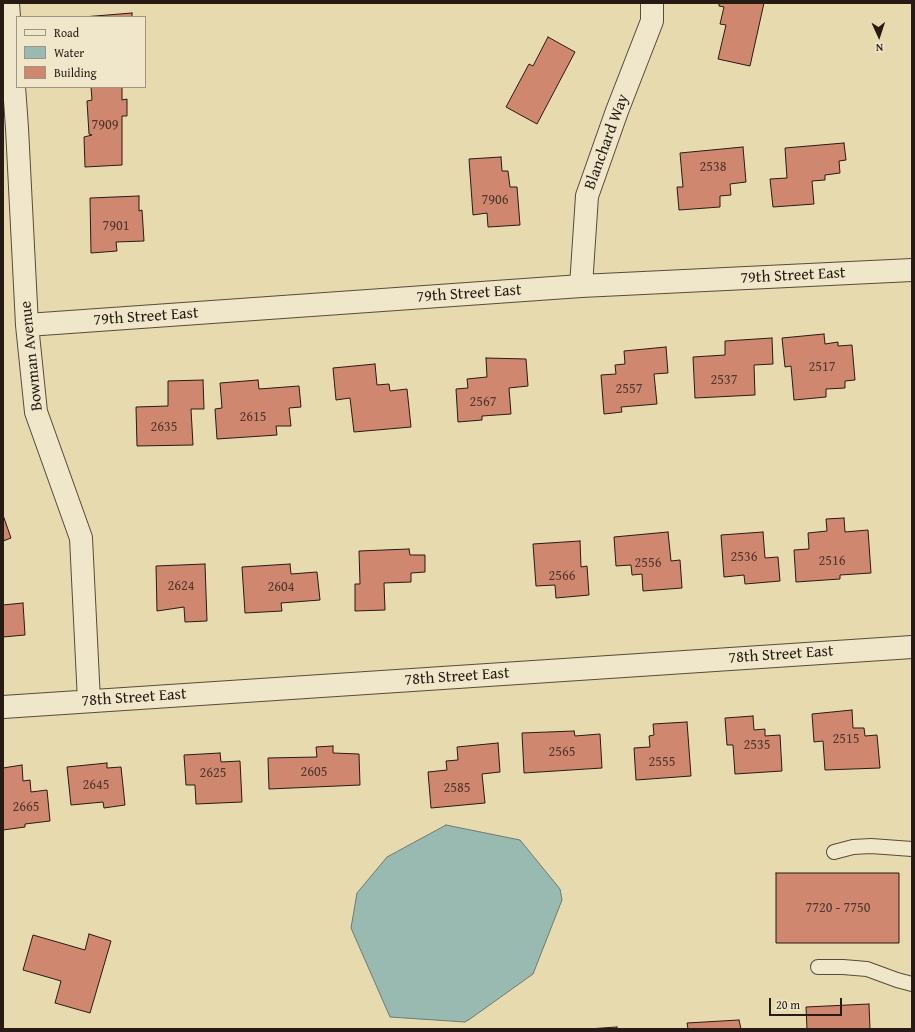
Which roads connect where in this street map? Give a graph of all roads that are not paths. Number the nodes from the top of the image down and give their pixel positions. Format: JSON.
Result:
{"nodes":[{"id":1,"x":8,"y":3,"type":"edge"},
{"id":2,"x":652,"y":3,"type":"edge"},
{"id":3,"x":10,"y":128,"type":"edge"},
{"id":4,"x":912,"y":270,"type":"edge"},
{"id":5,"x":581,"y":286,"type":"junction"},
{"id":6,"x":27,"y":325,"type":"junction"},
{"id":7,"x":912,"y":647,"type":"edge"},
{"id":8,"x":89,"y":701,"type":"junction"},
{"id":9,"x":3,"y":707,"type":"edge"},
{"id":10,"x":912,"y":849,"type":"edge"},
{"id":11,"x":834,"y":852,"type":"dead end"},
{"id":12,"x":818,"y":967,"type":"dead end"},
{"id":13,"x":912,"y":984,"type":"edge"}],
"edges":[{"from":1,"to":3,"type":"street","name":"Bowman Avenue"},
{"from":2,"to":5,"type":"street","name":"Blanchard Way"},
{"from":3,"to":6,"type":"street","name":"Bowman Avenue"},
{"from":4,"to":5,"type":"street","name":"79th Street East"},
{"from":5,"to":6,"type":"street","name":"79th Street East"},
{"from":6,"to":8,"type":"street","name":"Bowman Avenue"},
{"from":7,"to":8,"type":"street","name":"78th Street East"},
{"from":8,"to":9,"type":"street","name":"78th Street East"},
{"from":10,"to":11,"type":"lane"},
{"from":12,"to":13,"type":"lane"}]}
